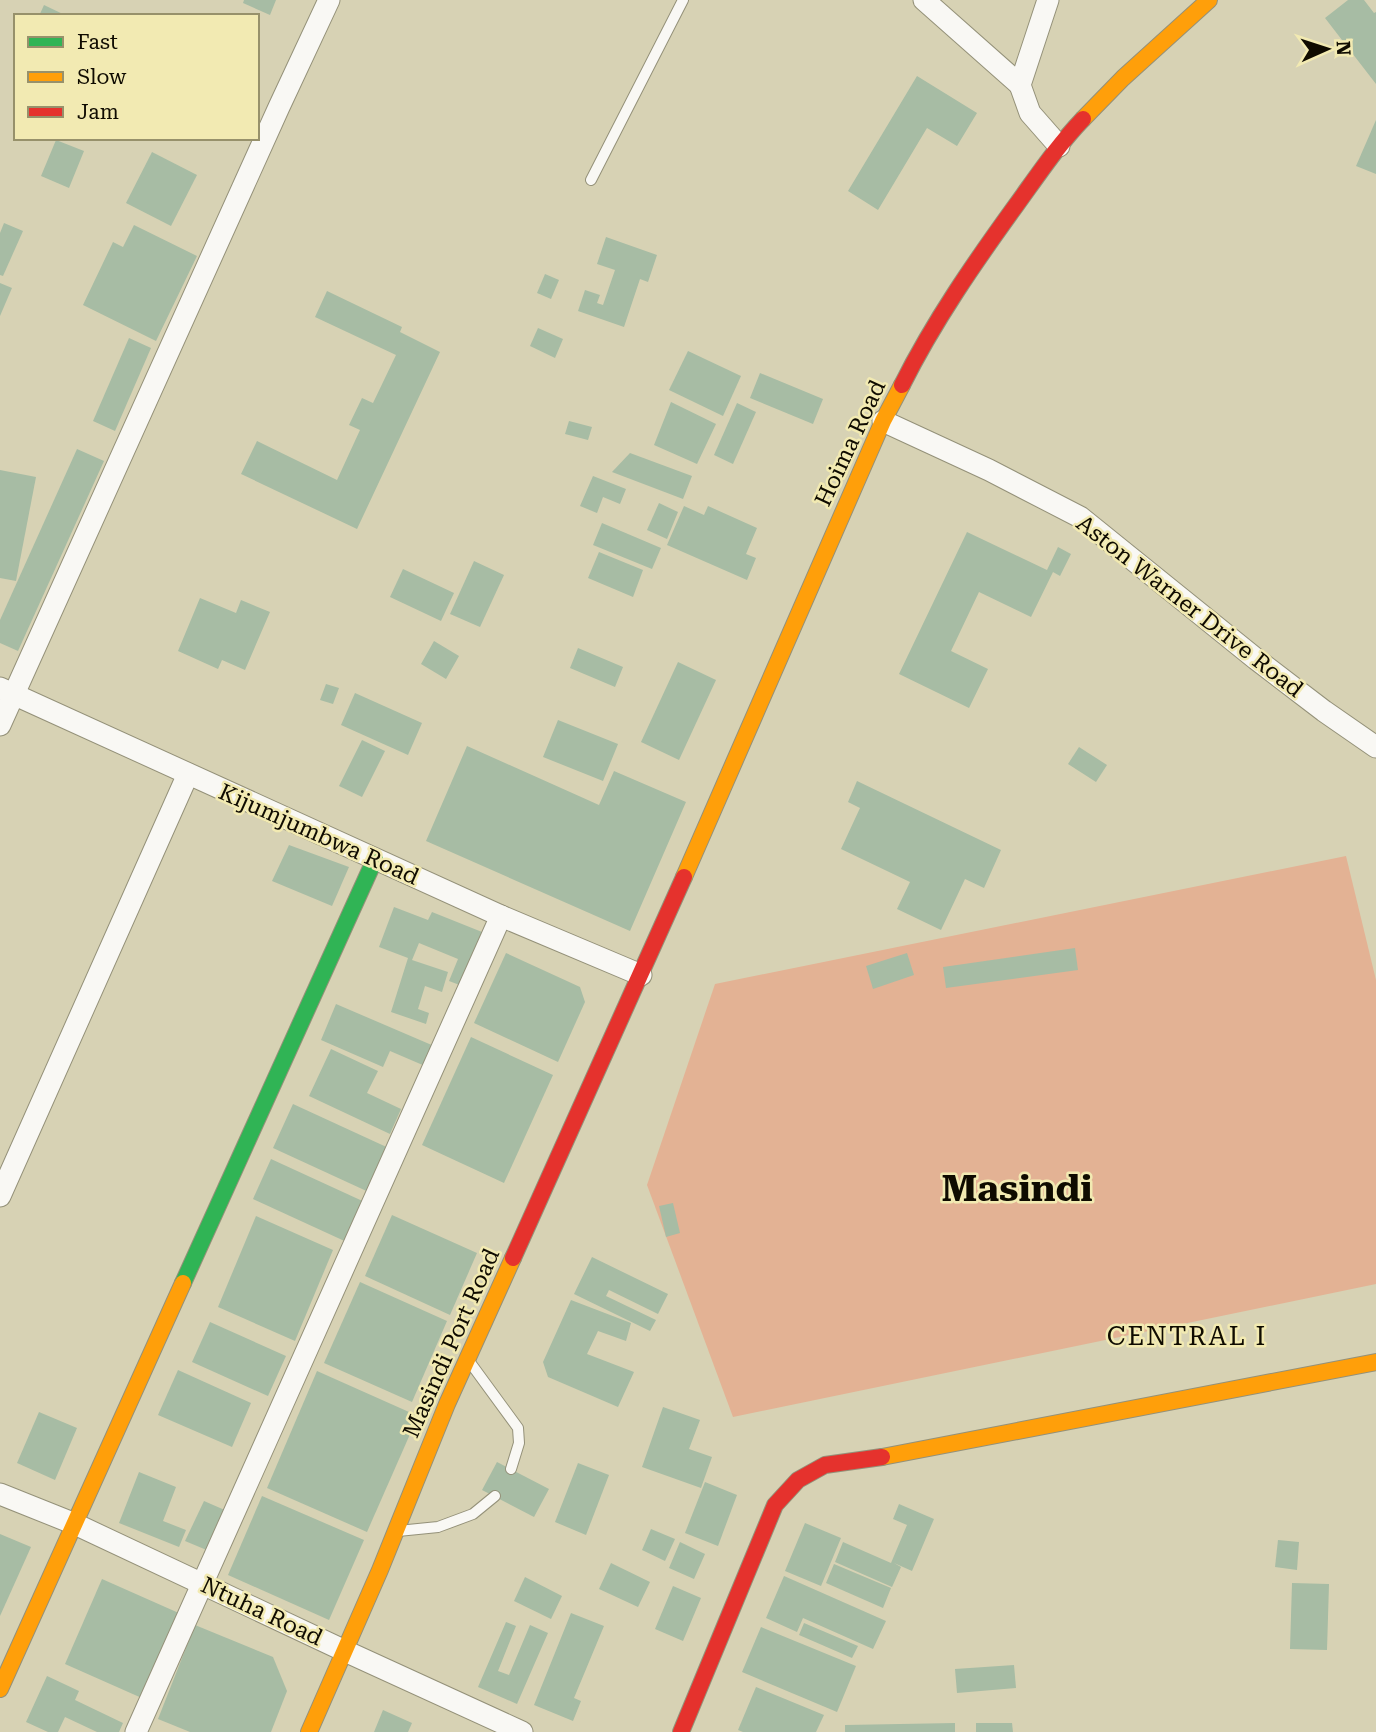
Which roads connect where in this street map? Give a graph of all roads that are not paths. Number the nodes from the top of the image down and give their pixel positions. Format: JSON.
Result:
{"nodes":[{"id":1,"x":329,"y":0,"type":"edge"},
{"id":2,"x":682,"y":0,"type":"edge"},
{"id":3,"x":924,"y":0,"type":"edge"},
{"id":4,"x":1048,"y":0,"type":"edge"},
{"id":5,"x":1209,"y":0,"type":"edge"},
{"id":6,"x":1020,"y":85,"type":"junction"},
{"id":7,"x":1059,"y":146,"type":"junction"},
{"id":8,"x":592,"y":180,"type":"dead end"},
{"id":9,"x":883,"y":421,"type":"junction"},
{"id":10,"x":7,"y":691,"type":"edge"},
{"id":11,"x":0,"y":725,"type":"edge"},
{"id":12,"x":1376,"y":747,"type":"edge"},
{"id":13,"x":188,"y":774,"type":"junction"},
{"id":14,"x":375,"y":859,"type":"junction"},
{"id":15,"x":501,"y":916,"type":"junction"},
{"id":16,"x":641,"y":975,"type":"junction"},
{"id":17,"x":0,"y":1196,"type":"edge"},
{"id":18,"x":468,"y":1358,"type":"junction"},
{"id":19,"x":1376,"y":1362,"type":"edge"},
{"id":20,"x":511,"y":1469,"type":"dead end"},
{"id":21,"x":0,"y":1494,"type":"edge"},
{"id":22,"x":495,"y":1496,"type":"dead end"},
{"id":23,"x":75,"y":1524,"type":"junction"},
{"id":24,"x":395,"y":1532,"type":"junction"},
{"id":25,"x":202,"y":1583,"type":"junction"},
{"id":26,"x":345,"y":1651,"type":"junction"},
{"id":27,"x":0,"y":1689,"type":"edge"},
{"id":28,"x":136,"y":1732,"type":"edge"},
{"id":29,"x":309,"y":1732,"type":"edge"},
{"id":30,"x":522,"y":1732,"type":"edge"},
{"id":31,"x":681,"y":1732,"type":"edge"}],
"edges":[{"from":1,"to":10,"type":"street"},
{"from":2,"to":8,"type":"lane"},
{"from":3,"to":6,"type":"street"},
{"from":4,"to":6,"type":"street"},
{"from":5,"to":7,"type":"main road","name":"Hoima Road"},
{"from":6,"to":7,"type":"street"},
{"from":7,"to":9,"type":"main road","name":"Hoima Road"},
{"from":9,"to":12,"type":"street","name":"Aston Warner Drive Road"},
{"from":9,"to":16,"type":"main road","name":"Hoima Road"},
{"from":10,"to":11,"type":"street"},
{"from":10,"to":13,"type":"street","name":"Kijumjumbwa Road"},
{"from":13,"to":14,"type":"street","name":"Kijumjumbwa Road"},
{"from":13,"to":17,"type":"street"},
{"from":14,"to":15,"type":"street","name":"Kijumjumbwa Road"},
{"from":14,"to":23,"type":"main road"},
{"from":15,"to":16,"type":"street","name":"Kijumjumbwa Road"},
{"from":15,"to":25,"type":"street"},
{"from":16,"to":18,"type":"main road","name":"Masindi Port Road"},
{"from":18,"to":20,"type":"lane"},
{"from":18,"to":24,"type":"main road","name":"Masindi Port Road"},
{"from":19,"to":31,"type":"main road"},
{"from":21,"to":23,"type":"street","name":"Ntuha Road"},
{"from":22,"to":24,"type":"lane"},
{"from":23,"to":25,"type":"street","name":"Ntuha Road"},
{"from":23,"to":27,"type":"main road"},
{"from":24,"to":26,"type":"main road","name":"Masindi Port Road"},
{"from":25,"to":26,"type":"street","name":"Ntuha Road"},
{"from":25,"to":28,"type":"street"},
{"from":26,"to":29,"type":"main road","name":"Masindi Port Road"},
{"from":26,"to":30,"type":"street","name":"Ntuha Road"}]}
